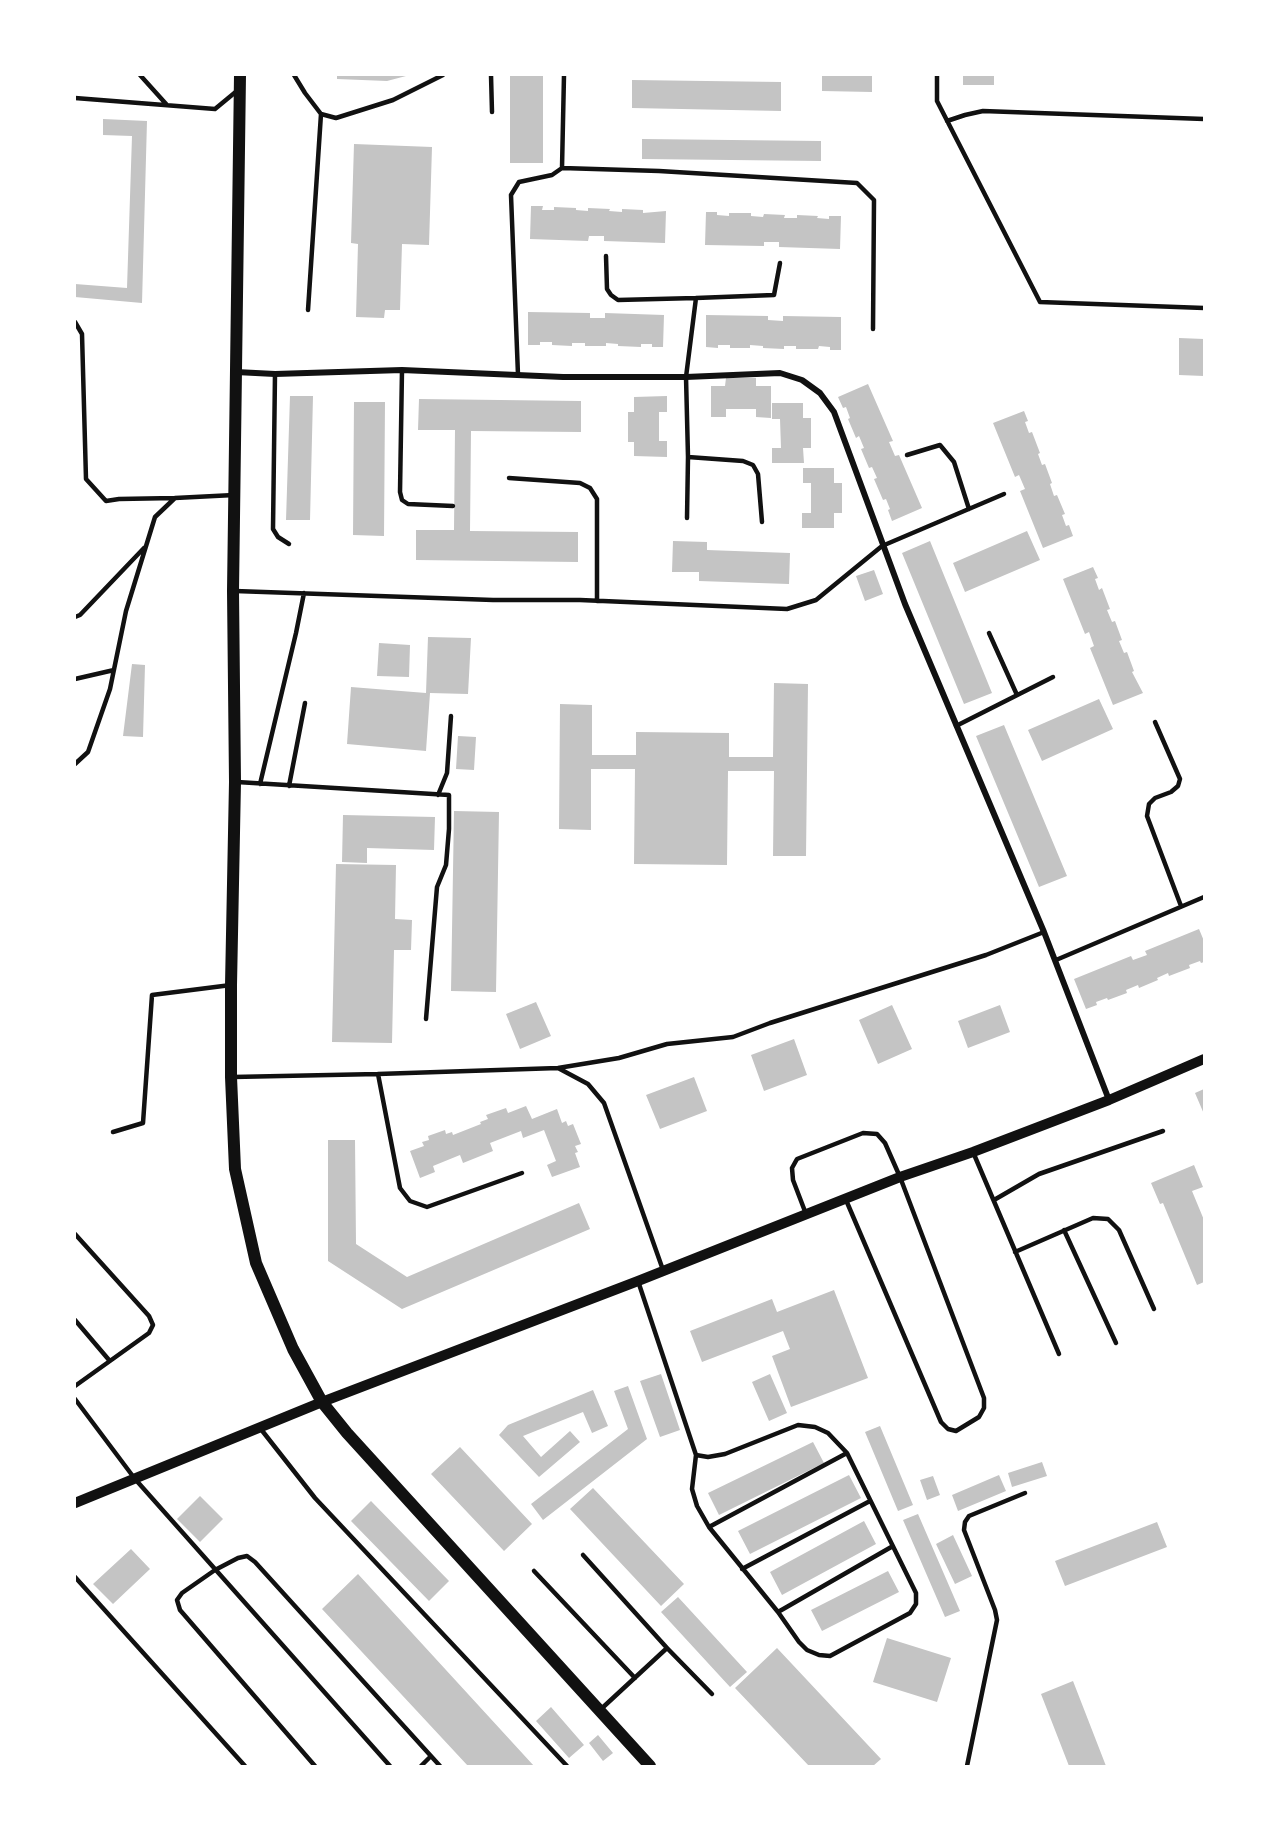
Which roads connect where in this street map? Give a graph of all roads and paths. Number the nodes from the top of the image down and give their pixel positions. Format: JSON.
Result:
{"nodes":[{"id":1,"x":140,"y":75,"type":"edge"},
{"id":2,"x":240,"y":75,"type":"edge"},
{"id":3,"x":294,"y":75,"type":"edge"},
{"id":4,"x":444,"y":75,"type":"edge"},
{"id":5,"x":491,"y":75,"type":"edge"},
{"id":6,"x":564,"y":75,"type":"edge"},
{"id":7,"x":937,"y":75,"type":"edge"},
{"id":8,"x":240,"y":88,"type":"junction"},
{"id":9,"x":75,"y":98,"type":"edge"},
{"id":10,"x":167,"y":105,"type":"junction"},
{"id":11,"x":492,"y":112,"type":"dead end"},
{"id":12,"x":321,"y":114,"type":"junction"},
{"id":13,"x":1204,"y":118,"type":"edge"},
{"id":14,"x":947,"y":122,"type":"junction"},
{"id":15,"x":562,"y":168,"type":"junction"},
{"id":16,"x":606,"y":256,"type":"dead end"},
{"id":17,"x":780,"y":263,"type":"dead end"},
{"id":18,"x":696,"y":298,"type":"junction"},
{"id":19,"x":1204,"y":308,"type":"edge"},
{"id":20,"x":308,"y":310,"type":"dead end"},
{"id":21,"x":75,"y":322,"type":"edge"},
{"id":22,"x":873,"y":329,"type":"dead end"},
{"id":23,"x":402,"y":370,"type":"junction"},
{"id":24,"x":236,"y":372,"type":"junction"},
{"id":25,"x":275,"y":374,"type":"junction"},
{"id":26,"x":518,"y":375,"type":"junction"},
{"id":27,"x":686,"y":377,"type":"junction"},
{"id":28,"x":907,"y":455,"type":"dead end"},
{"id":29,"x":688,"y":457,"type":"junction"},
{"id":30,"x":509,"y":478,"type":"dead end"},
{"id":31,"x":1004,"y":494,"type":"dead end"},
{"id":32,"x":234,"y":495,"type":"junction"},
{"id":33,"x":175,"y":498,"type":"junction"},
{"id":34,"x":453,"y":506,"type":"dead end"},
{"id":35,"x":969,"y":509,"type":"junction"},
{"id":36,"x":687,"y":518,"type":"dead end"},
{"id":37,"x":762,"y":522,"type":"dead end"},
{"id":38,"x":290,"y":544,"type":"dead end"},
{"id":39,"x":146,"y":546,"type":"junction"},
{"id":40,"x":882,"y":546,"type":"junction"},
{"id":41,"x":233,"y":591,"type":"junction"},
{"id":42,"x":304,"y":593,"type":"junction"},
{"id":43,"x":597,"y":601,"type":"junction"},
{"id":44,"x":75,"y":617,"type":"edge"},
{"id":45,"x":989,"y":633,"type":"dead end"},
{"id":46,"x":114,"y":670,"type":"junction"},
{"id":47,"x":1053,"y":677,"type":"dead end"},
{"id":48,"x":75,"y":679,"type":"edge"},
{"id":49,"x":1017,"y":695,"type":"junction"},
{"id":50,"x":305,"y":703,"type":"dead end"},
{"id":51,"x":451,"y":716,"type":"dead end"},
{"id":52,"x":1155,"y":722,"type":"dead end"},
{"id":53,"x":956,"y":726,"type":"junction"},
{"id":54,"x":75,"y":764,"type":"edge"},
{"id":55,"x":234,"y":782,"type":"junction"},
{"id":56,"x":260,"y":784,"type":"junction"},
{"id":57,"x":289,"y":786,"type":"junction"},
{"id":58,"x":438,"y":795,"type":"junction"},
{"id":59,"x":1204,"y":897,"type":"edge"},
{"id":60,"x":1181,"y":906,"type":"junction"},
{"id":61,"x":1044,"y":932,"type":"junction"},
{"id":62,"x":1056,"y":960,"type":"junction"},
{"id":63,"x":231,"y":985,"type":"junction"},
{"id":64,"x":426,"y":1019,"type":"dead end"},
{"id":65,"x":1204,"y":1059,"type":"edge"},
{"id":66,"x":558,"y":1068,"type":"junction"},
{"id":67,"x":378,"y":1074,"type":"junction"},
{"id":68,"x":231,"y":1077,"type":"junction"},
{"id":69,"x":1109,"y":1100,"type":"junction"},
{"id":70,"x":1163,"y":1131,"type":"dead end"},
{"id":71,"x":113,"y":1132,"type":"dead end"},
{"id":72,"x":973,"y":1152,"type":"junction"},
{"id":73,"x":522,"y":1173,"type":"dead end"},
{"id":74,"x":900,"y":1177,"type":"junction"},
{"id":75,"x":846,"y":1200,"type":"junction"},
{"id":76,"x":994,"y":1200,"type":"junction"},
{"id":77,"x":807,"y":1215,"type":"junction"},
{"id":78,"x":1064,"y":1230,"type":"junction"},
{"id":79,"x":75,"y":1234,"type":"edge"},
{"id":80,"x":1016,"y":1252,"type":"junction"},
{"id":81,"x":663,"y":1270,"type":"junction"},
{"id":82,"x":638,"y":1281,"type":"junction"},
{"id":83,"x":1154,"y":1309,"type":"dead end"},
{"id":84,"x":75,"y":1320,"type":"edge"},
{"id":85,"x":1116,"y":1343,"type":"dead end"},
{"id":86,"x":1059,"y":1354,"type":"dead end"},
{"id":87,"x":109,"y":1360,"type":"junction"},
{"id":88,"x":75,"y":1386,"type":"edge"},
{"id":89,"x":75,"y":1399,"type":"edge"},
{"id":90,"x":322,"y":1402,"type":"junction"},
{"id":91,"x":260,"y":1428,"type":"junction"},
{"id":92,"x":847,"y":1453,"type":"junction"},
{"id":93,"x":696,"y":1455,"type":"junction"},
{"id":94,"x":135,"y":1479,"type":"junction"},
{"id":95,"x":1025,"y":1493,"type":"dead end"},
{"id":96,"x":870,"y":1501,"type":"junction"},
{"id":97,"x":75,"y":1503,"type":"edge"},
{"id":98,"x":709,"y":1527,"type":"junction"},
{"id":99,"x":893,"y":1546,"type":"junction"},
{"id":100,"x":583,"y":1555,"type":"dead end"},
{"id":101,"x":742,"y":1569,"type":"junction"},
{"id":102,"x":215,"y":1570,"type":"junction"},
{"id":103,"x":534,"y":1571,"type":"dead end"},
{"id":104,"x":75,"y":1577,"type":"edge"},
{"id":105,"x":777,"y":1612,"type":"junction"},
{"id":106,"x":667,"y":1648,"type":"junction"},
{"id":107,"x":635,"y":1678,"type":"junction"},
{"id":108,"x":712,"y":1694,"type":"dead end"},
{"id":109,"x":600,"y":1710,"type":"junction"},
{"id":110,"x":431,"y":1756,"type":"junction"},
{"id":111,"x":245,"y":1766,"type":"edge"},
{"id":112,"x":315,"y":1766,"type":"edge"},
{"id":113,"x":390,"y":1766,"type":"edge"},
{"id":114,"x":421,"y":1766,"type":"edge"},
{"id":115,"x":440,"y":1766,"type":"edge"},
{"id":116,"x":567,"y":1766,"type":"edge"},
{"id":117,"x":650,"y":1766,"type":"edge"},
{"id":118,"x":967,"y":1766,"type":"edge"}],
"edges":[{"from":1,"to":10,"type":"lane"},
{"from":2,"to":8,"type":"main road"},
{"from":3,"to":12,"type":"lane"},
{"from":4,"to":12,"type":"lane"},
{"from":5,"to":11,"type":"lane"},
{"from":6,"to":15,"type":"lane"},
{"from":7,"to":14,"type":"lane"},
{"from":8,"to":10,"type":"lane"},
{"from":8,"to":24,"type":"main road"},
{"from":9,"to":10,"type":"lane"},
{"from":12,"to":20,"type":"lane"},
{"from":13,"to":14,"type":"lane"},
{"from":14,"to":19,"type":"lane"},
{"from":15,"to":22,"type":"lane"},
{"from":15,"to":26,"type":"lane"},
{"from":16,"to":18,"type":"lane"},
{"from":17,"to":18,"type":"lane"},
{"from":18,"to":27,"type":"lane"},
{"from":21,"to":33,"type":"lane"},
{"from":23,"to":25,"type":"street"},
{"from":23,"to":26,"type":"street"},
{"from":23,"to":34,"type":"lane"},
{"from":24,"to":25,"type":"street"},
{"from":24,"to":32,"type":"main road"},
{"from":25,"to":38,"type":"lane"},
{"from":26,"to":27,"type":"street"},
{"from":27,"to":29,"type":"lane"},
{"from":27,"to":40,"type":"street"},
{"from":28,"to":35,"type":"lane"},
{"from":29,"to":36,"type":"lane"},
{"from":29,"to":37,"type":"lane"},
{"from":30,"to":43,"type":"lane"},
{"from":31,"to":35,"type":"lane"},
{"from":32,"to":33,"type":"lane"},
{"from":32,"to":41,"type":"main road"},
{"from":33,"to":39,"type":"lane"},
{"from":35,"to":40,"type":"lane"},
{"from":39,"to":44,"type":"lane"},
{"from":39,"to":46,"type":"lane"},
{"from":40,"to":43,"type":"lane"},
{"from":40,"to":53,"type":"street"},
{"from":41,"to":42,"type":"lane"},
{"from":41,"to":55,"type":"main road"},
{"from":42,"to":43,"type":"lane"},
{"from":42,"to":56,"type":"lane"},
{"from":45,"to":49,"type":"lane"},
{"from":46,"to":48,"type":"lane"},
{"from":46,"to":54,"type":"lane"},
{"from":47,"to":49,"type":"lane"},
{"from":49,"to":53,"type":"lane"},
{"from":50,"to":57,"type":"lane"},
{"from":51,"to":58,"type":"lane"},
{"from":52,"to":60,"type":"lane"},
{"from":53,"to":61,"type":"street"},
{"from":55,"to":56,"type":"lane"},
{"from":55,"to":63,"type":"main road"},
{"from":56,"to":57,"type":"lane"},
{"from":57,"to":58,"type":"lane"},
{"from":58,"to":64,"type":"lane"},
{"from":59,"to":60,"type":"lane"},
{"from":60,"to":62,"type":"lane"},
{"from":61,"to":62,"type":"street"},
{"from":61,"to":66,"type":"lane"},
{"from":62,"to":69,"type":"street"},
{"from":63,"to":68,"type":"main road"},
{"from":63,"to":71,"type":"lane"},
{"from":65,"to":69,"type":"street"},
{"from":66,"to":67,"type":"lane"},
{"from":66,"to":81,"type":"lane"},
{"from":67,"to":68,"type":"lane"},
{"from":67,"to":73,"type":"lane"},
{"from":68,"to":90,"type":"main road"},
{"from":69,"to":72,"type":"street"},
{"from":70,"to":76,"type":"lane"},
{"from":72,"to":74,"type":"street"},
{"from":72,"to":76,"type":"lane"},
{"from":74,"to":75,"type":"street"},
{"from":74,"to":75,"type":"lane"},
{"from":74,"to":77,"type":"lane"},
{"from":75,"to":77,"type":"street"},
{"from":76,"to":80,"type":"lane"},
{"from":77,"to":81,"type":"street"},
{"from":78,"to":80,"type":"lane"},
{"from":78,"to":83,"type":"lane"},
{"from":78,"to":85,"type":"lane"},
{"from":79,"to":87,"type":"lane"},
{"from":80,"to":86,"type":"lane"},
{"from":81,"to":82,"type":"street"},
{"from":82,"to":90,"type":"street"},
{"from":82,"to":93,"type":"lane"},
{"from":84,"to":87,"type":"lane"},
{"from":87,"to":88,"type":"lane"},
{"from":89,"to":94,"type":"lane"},
{"from":90,"to":91,"type":"street"},
{"from":90,"to":109,"type":"main road"},
{"from":91,"to":94,"type":"street"},
{"from":91,"to":116,"type":"lane"},
{"from":92,"to":93,"type":"lane"},
{"from":92,"to":96,"type":"lane"},
{"from":92,"to":98,"type":"lane"},
{"from":93,"to":98,"type":"lane"},
{"from":94,"to":97,"type":"street"},
{"from":94,"to":102,"type":"lane"},
{"from":95,"to":118,"type":"lane"},
{"from":96,"to":99,"type":"lane"},
{"from":96,"to":101,"type":"lane"},
{"from":98,"to":101,"type":"lane"},
{"from":99,"to":105,"type":"lane"},
{"from":99,"to":105,"type":"lane"},
{"from":100,"to":106,"type":"lane"},
{"from":101,"to":105,"type":"lane"},
{"from":102,"to":110,"type":"lane"},
{"from":102,"to":112,"type":"lane"},
{"from":102,"to":113,"type":"lane"},
{"from":103,"to":107,"type":"lane"},
{"from":104,"to":111,"type":"lane"},
{"from":106,"to":107,"type":"lane"},
{"from":106,"to":108,"type":"lane"},
{"from":107,"to":109,"type":"lane"},
{"from":109,"to":117,"type":"main road"},
{"from":110,"to":114,"type":"lane"},
{"from":110,"to":115,"type":"lane"}]}
